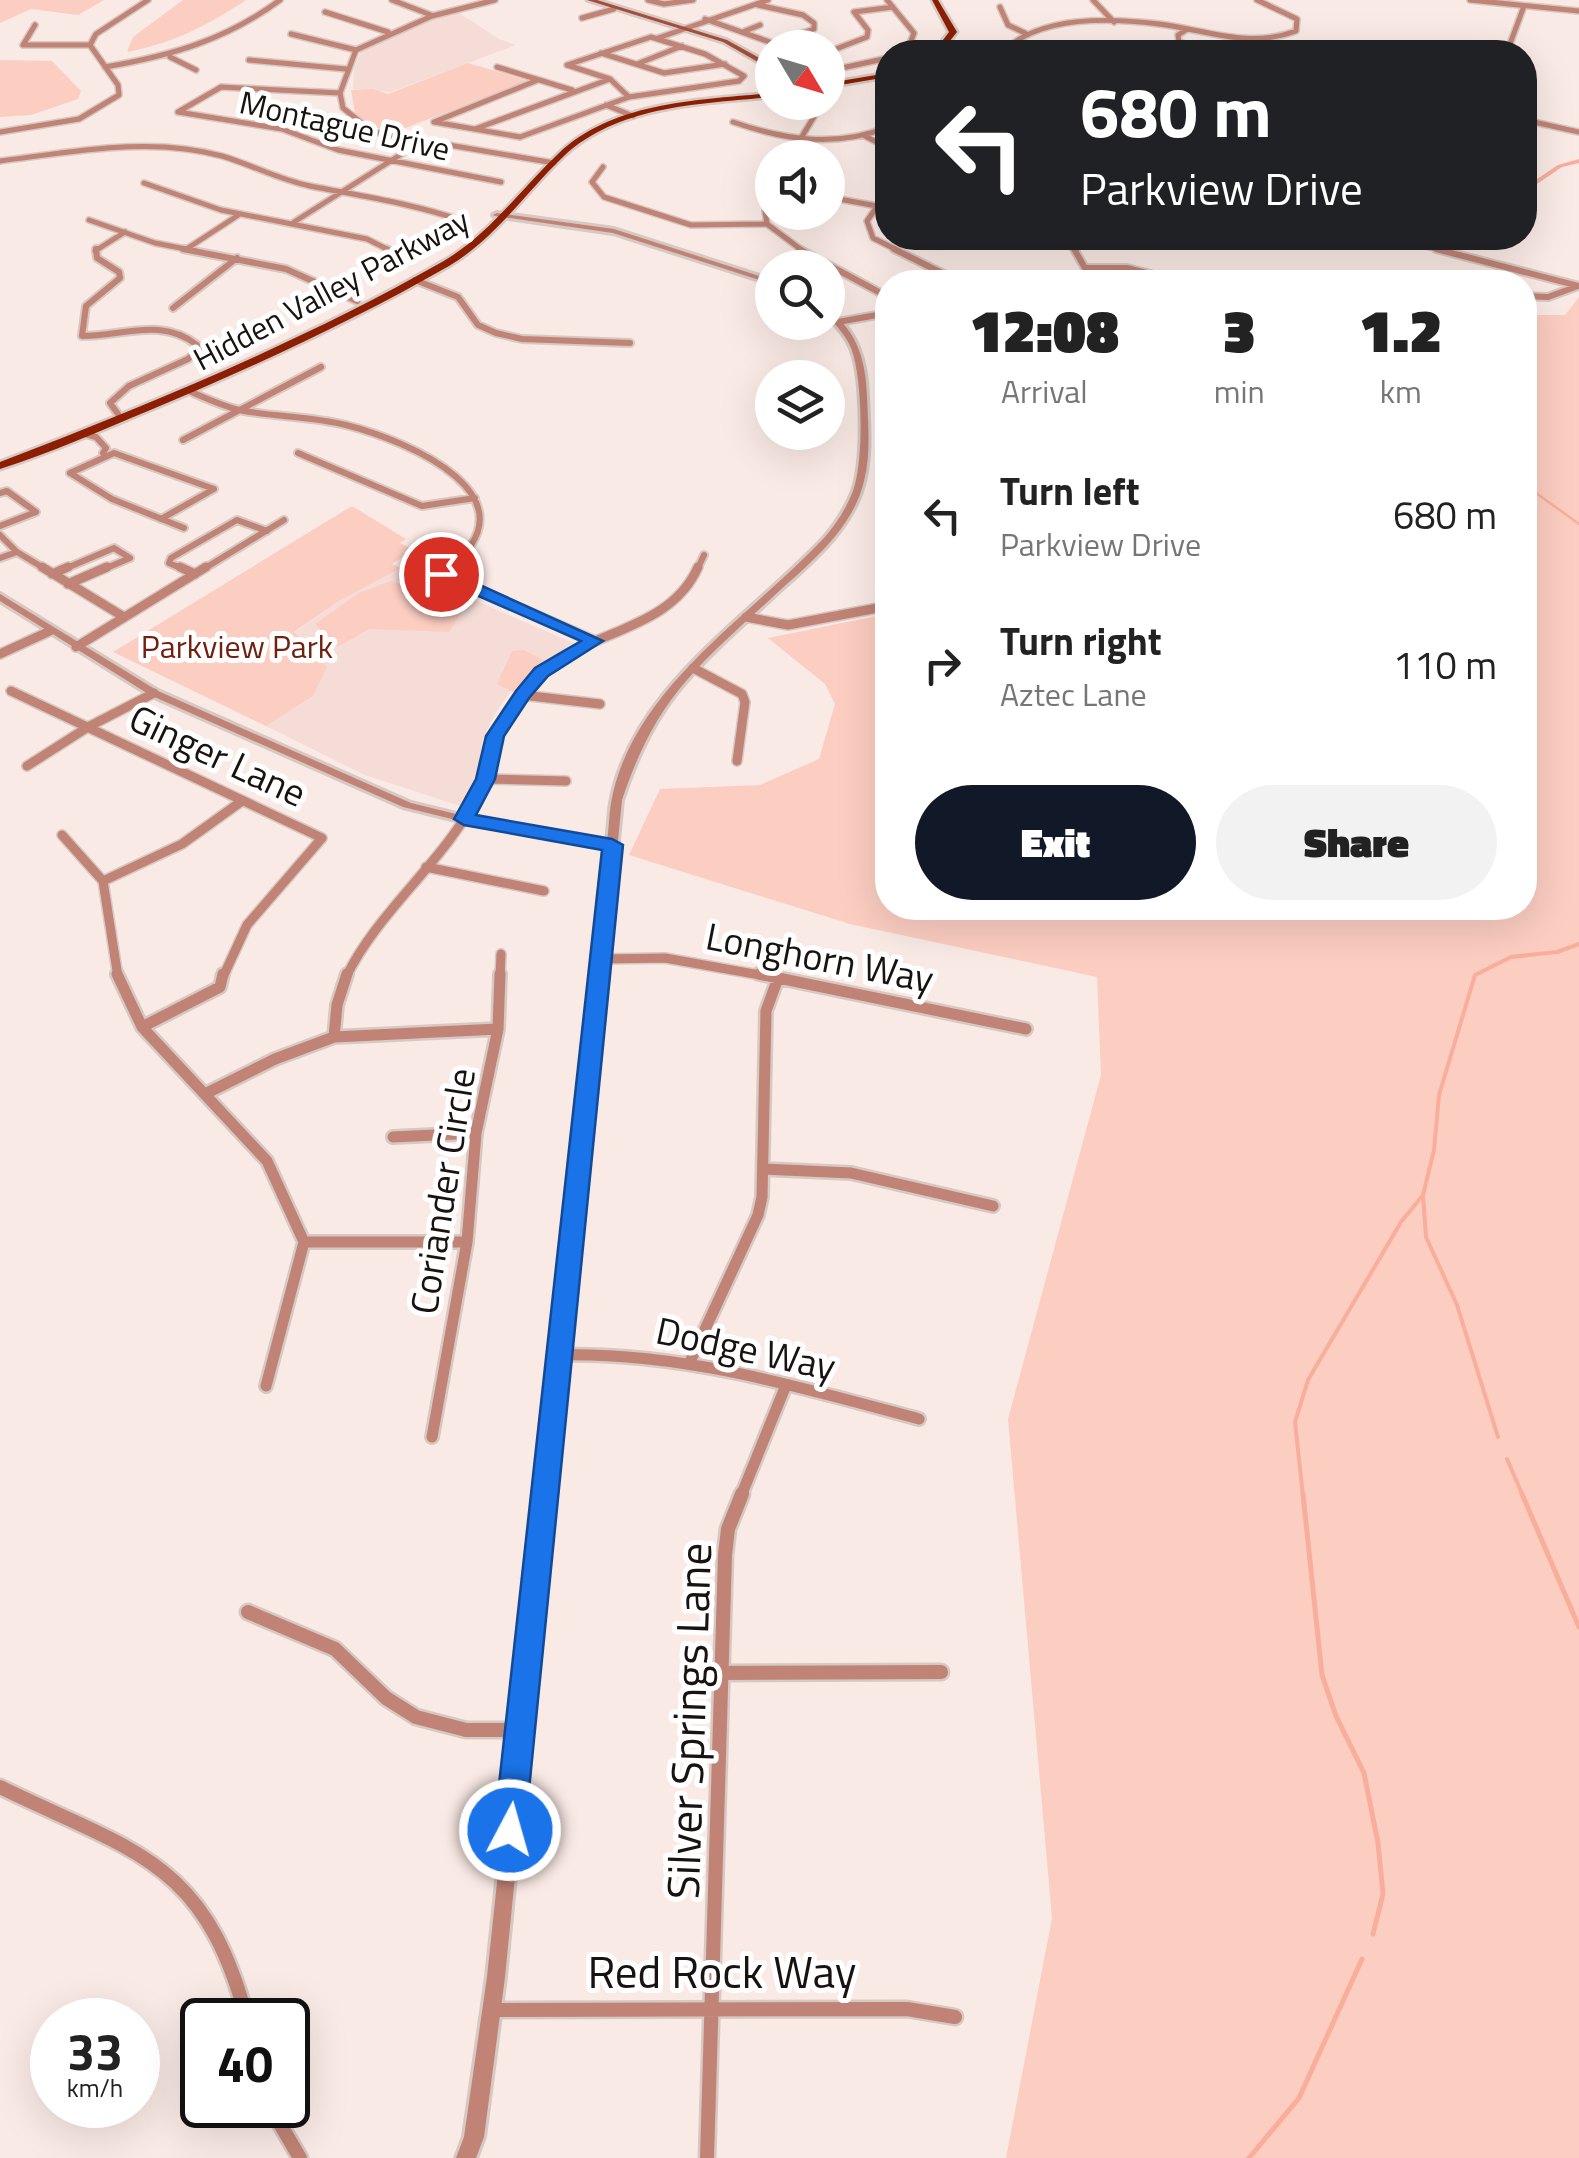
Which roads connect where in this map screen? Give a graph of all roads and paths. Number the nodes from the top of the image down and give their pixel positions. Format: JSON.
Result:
{"nodes":[{"id":1,"x":148,"y":0,"type":"edge"},
{"id":2,"x":280,"y":0,"type":"edge"},
{"id":3,"x":392,"y":0,"type":"edge"},
{"id":4,"x":494,"y":0,"type":"edge"},
{"id":5,"x":590,"y":0,"type":"edge"},
{"id":6,"x":648,"y":0,"type":"edge"},
{"id":7,"x":693,"y":0,"type":"edge"},
{"id":8,"x":768,"y":0,"type":"edge"},
{"id":9,"x":887,"y":0,"type":"edge"},
{"id":10,"x":935,"y":0,"type":"edge"},
{"id":11,"x":945,"y":0,"type":"edge"},
{"id":12,"x":1093,"y":0,"type":"edge"},
{"id":13,"x":1256,"y":0,"type":"edge"},
{"id":14,"x":1470,"y":0,"type":"edge"},
{"id":15,"x":757,"y":5,"type":"junction"},
{"id":16,"x":1524,"y":6,"type":"junction"},
{"id":17,"x":893,"y":7,"type":"junction"},
{"id":18,"x":1000,"y":7,"type":"dead end"},
{"id":19,"x":614,"y":9,"type":"junction"},
{"id":20,"x":325,"y":12,"type":"dead end"},
{"id":21,"x":1579,"y":12,"type":"edge"},
{"id":22,"x":432,"y":16,"type":"junction"},
{"id":23,"x":582,"y":18,"type":"dead end"},
{"id":24,"x":705,"y":19,"type":"junction"},
{"id":25,"x":1114,"y":22,"type":"junction"},
{"id":26,"x":760,"y":25,"type":"dead end"},
{"id":27,"x":35,"y":26,"type":"dead end"},
{"id":28,"x":685,"y":28,"type":"junction"},
{"id":29,"x":813,"y":30,"type":"edge"},
{"id":30,"x":1187,"y":30,"type":"junction"},
{"id":31,"x":745,"y":31,"type":"junction"},
{"id":32,"x":389,"y":32,"type":"junction"},
{"id":33,"x":1026,"y":33,"type":"junction"},
{"id":34,"x":291,"y":34,"type":"dead end"},
{"id":35,"x":755,"y":35,"type":"edge"},
{"id":36,"x":658,"y":38,"type":"junction"},
{"id":37,"x":914,"y":40,"type":"edge"},
{"id":38,"x":947,"y":40,"type":"edge"},
{"id":39,"x":960,"y":40,"type":"edge"},
{"id":40,"x":1012,"y":40,"type":"edge"},
{"id":41,"x":1179,"y":40,"type":"edge"},
{"id":42,"x":1511,"y":40,"type":"edge"},
{"id":43,"x":90,"y":45,"type":"junction"},
{"id":44,"x":682,"y":46,"type":"junction"},
{"id":45,"x":845,"y":46,"type":"edge"},
{"id":46,"x":356,"y":50,"type":"junction"},
{"id":47,"x":599,"y":53,"type":"junction"},
{"id":48,"x":169,"y":56,"type":"junction"},
{"id":49,"x":755,"y":56,"type":"edge"},
{"id":50,"x":249,"y":60,"type":"dead end"},
{"id":51,"x":875,"y":61,"type":"edge"},
{"id":52,"x":726,"y":63,"type":"junction"},
{"id":53,"x":637,"y":64,"type":"junction"},
{"id":54,"x":105,"y":67,"type":"junction"},
{"id":55,"x":497,"y":67,"type":"dead end"},
{"id":56,"x":845,"y":67,"type":"edge"},
{"id":57,"x":346,"y":69,"type":"junction"},
{"id":58,"x":196,"y":70,"type":"dead end"},
{"id":59,"x":875,"y":79,"type":"edge"},
{"id":60,"x":538,"y":80,"type":"junction"},
{"id":61,"x":610,"y":80,"type":"junction"},
{"id":62,"x":845,"y":84,"type":"edge"},
{"id":63,"x":574,"y":90,"type":"junction"},
{"id":64,"x":340,"y":93,"type":"junction"},
{"id":65,"x":755,"y":95,"type":"edge"},
{"id":66,"x":629,"y":97,"type":"junction"},
{"id":67,"x":605,"y":104,"type":"junction"},
{"id":68,"x":630,"y":115,"type":"junction"},
{"id":69,"x":811,"y":120,"type":"edge"},
{"id":70,"x":734,"y":122,"type":"dead end"},
{"id":71,"x":1537,"y":123,"type":"edge"},
{"id":72,"x":472,"y":130,"type":"junction"},
{"id":73,"x":875,"y":131,"type":"edge"},
{"id":74,"x":0,"y":132,"type":"edge"},
{"id":75,"x":1579,"y":132,"type":"edge"},
{"id":76,"x":863,"y":135,"type":"junction"},
{"id":77,"x":800,"y":138,"type":"junction"},
{"id":78,"x":875,"y":141,"type":"edge"},
{"id":79,"x":420,"y":142,"type":"junction"},
{"id":80,"x":0,"y":161,"type":"edge"},
{"id":81,"x":389,"y":162,"type":"junction"},
{"id":82,"x":542,"y":162,"type":"junction"},
{"id":83,"x":554,"y":163,"type":"junction"},
{"id":84,"x":603,"y":167,"type":"dead end"},
{"id":85,"x":501,"y":182,"type":"dead end"},
{"id":86,"x":144,"y":183,"type":"dead end"},
{"id":87,"x":340,"y":191,"type":"junction"},
{"id":88,"x":845,"y":201,"type":"edge"},
{"id":89,"x":875,"y":208,"type":"edge"},
{"id":90,"x":875,"y":209,"type":"edge"},
{"id":91,"x":241,"y":214,"type":"junction"},
{"id":92,"x":502,"y":215,"type":"junction"},
{"id":93,"x":89,"y":220,"type":"dead end"},
{"id":94,"x":460,"y":220,"type":"dead end"},
{"id":95,"x":294,"y":222,"type":"junction"},
{"id":96,"x":755,"y":224,"type":"edge"},
{"id":97,"x":773,"y":230,"type":"edge"},
{"id":98,"x":125,"y":232,"type":"junction"},
{"id":99,"x":875,"y":239,"type":"edge"},
{"id":100,"x":188,"y":248,"type":"junction"},
{"id":101,"x":897,"y":250,"type":"edge"},
{"id":102,"x":1074,"y":250,"type":"edge"},
{"id":103,"x":1441,"y":250,"type":"edge"},
{"id":104,"x":237,"y":258,"type":"junction"},
{"id":105,"x":405,"y":258,"type":"dead end"},
{"id":106,"x":1087,"y":268,"type":"joint"},
{"id":107,"x":936,"y":270,"type":"edge"},
{"id":108,"x":1135,"y":270,"type":"edge"},
{"id":109,"x":1518,"y":270,"type":"edge"},
{"id":110,"x":1537,"y":275,"type":"edge"},
{"id":111,"x":755,"y":276,"type":"edge"},
{"id":112,"x":415,"y":280,"type":"junction"},
{"id":113,"x":1579,"y":286,"type":"edge"},
{"id":114,"x":875,"y":289,"type":"edge"},
{"id":115,"x":1537,"y":297,"type":"edge"},
{"id":116,"x":357,"y":300,"type":"junction"},
{"id":117,"x":174,"y":308,"type":"dead end"},
{"id":118,"x":875,"y":314,"type":"edge"},
{"id":119,"x":845,"y":317,"type":"edge"},
{"id":120,"x":845,"y":331,"type":"edge"},
{"id":121,"x":630,"y":343,"type":"dead end"},
{"id":122,"x":226,"y":366,"type":"junction"},
{"id":123,"x":321,"y":367,"type":"dead end"},
{"id":124,"x":190,"y":391,"type":"junction"},
{"id":125,"x":131,"y":408,"type":"junction"},
{"id":126,"x":236,"y":410,"type":"junction"},
{"id":127,"x":118,"y":414,"type":"junction"},
{"id":128,"x":87,"y":435,"type":"junction"},
{"id":129,"x":47,"y":440,"type":"junction"},
{"id":130,"x":183,"y":440,"type":"dead end"},
{"id":131,"x":105,"y":451,"type":"junction"},
{"id":132,"x":298,"y":453,"type":"dead end"},
{"id":133,"x":0,"y":462,"type":"edge"},
{"id":134,"x":0,"y":494,"type":"edge"},
{"id":135,"x":475,"y":498,"type":"junction"},
{"id":136,"x":161,"y":519,"type":"junction"},
{"id":137,"x":284,"y":520,"type":"dead end"},
{"id":138,"x":0,"y":526,"type":"edge"},
{"id":139,"x":184,"y":528,"type":"dead end"},
{"id":140,"x":266,"y":531,"type":"junction"},
{"id":141,"x":0,"y":535,"type":"edge"},
{"id":142,"x":18,"y":552,"type":"junction"},
{"id":143,"x":704,"y":555,"type":"dead end"},
{"id":144,"x":0,"y":558,"type":"edge"},
{"id":145,"x":52,"y":574,"type":"junction"},
{"id":146,"x":195,"y":574,"type":"junction"},
{"id":147,"x":68,"y":584,"type":"junction"},
{"id":148,"x":0,"y":597,"type":"edge"},
{"id":149,"x":875,"y":608,"type":"edge"},
{"id":150,"x":124,"y":616,"type":"junction"},
{"id":151,"x":746,"y":617,"type":"junction"},
{"id":152,"x":50,"y":631,"type":"junction"},
{"id":153,"x":594,"y":641,"type":"junction"},
{"id":154,"x":76,"y":647,"type":"junction"},
{"id":155,"x":0,"y":654,"type":"edge"},
{"id":156,"x":693,"y":668,"type":"junction"},
{"id":157,"x":11,"y":691,"type":"dead end"},
{"id":158,"x":154,"y":693,"type":"junction"},
{"id":159,"x":522,"y":695,"type":"junction"},
{"id":160,"x":600,"y":704,"type":"dead end"},
{"id":161,"x":88,"y":727,"type":"junction"},
{"id":162,"x":737,"y":761,"type":"dead end"},
{"id":163,"x":27,"y":766,"type":"dead end"},
{"id":164,"x":486,"y":779,"type":"junction"},
{"id":165,"x":566,"y":781,"type":"dead end"},
{"id":166,"x":242,"y":801,"type":"junction"},
{"id":167,"x":464,"y":819,"type":"junction"},
{"id":168,"x":62,"y":835,"type":"dead end"},
{"id":169,"x":612,"y":845,"type":"junction"},
{"id":170,"x":426,"y":867,"type":"junction"},
{"id":171,"x":103,"y":881,"type":"junction"},
{"id":172,"x":544,"y":891,"type":"dead end"},
{"id":173,"x":501,"y":954,"type":"dead end"},
{"id":174,"x":601,"y":959,"type":"junction"},
{"id":175,"x":778,"y":978,"type":"junction"},
{"id":176,"x":142,"y":1027,"type":"junction"},
{"id":177,"x":498,"y":1029,"type":"junction"},
{"id":178,"x":1026,"y":1029,"type":"dead end"},
{"id":179,"x":334,"y":1037,"type":"junction"},
{"id":180,"x":207,"y":1094,"type":"junction"},
{"id":181,"x":476,"y":1134,"type":"junction"},
{"id":182,"x":393,"y":1138,"type":"dead end"},
{"id":183,"x":763,"y":1169,"type":"junction"},
{"id":184,"x":992,"y":1206,"type":"dead end"},
{"id":185,"x":304,"y":1242,"type":"junction"},
{"id":186,"x":467,"y":1242,"type":"junction"},
{"id":187,"x":558,"y":1355,"type":"junction"},
{"id":188,"x":689,"y":1364,"type":"junction"},
{"id":189,"x":786,"y":1385,"type":"junction"},
{"id":190,"x":266,"y":1386,"type":"dead end"},
{"id":191,"x":919,"y":1419,"type":"dead end"},
{"id":192,"x":432,"y":1436,"type":"dead end"},
{"id":193,"x":248,"y":1612,"type":"dead end"},
{"id":194,"x":941,"y":1672,"type":"dead end"},
{"id":195,"x":722,"y":1673,"type":"junction"},
{"id":196,"x":520,"y":1730,"type":"junction"},
{"id":197,"x":0,"y":1787,"type":"edge"},
{"id":198,"x":239,"y":1998,"type":"edge"},
{"id":199,"x":712,"y":2009,"type":"junction"},
{"id":200,"x":489,"y":2010,"type":"junction"},
{"id":201,"x":955,"y":2017,"type":"dead end"},
{"id":202,"x":282,"y":2128,"type":"edge"},
{"id":203,"x":300,"y":2158,"type":"edge"},
{"id":204,"x":466,"y":2158,"type":"edge"},
{"id":205,"x":707,"y":2158,"type":"edge"}],
"edges":[{"from":1,"to":43,"type":"street"},
{"from":2,"to":48,"type":"street"},
{"from":3,"to":22,"type":"street"},
{"from":4,"to":22,"type":"street"},
{"from":5,"to":19,"type":"main road"},
{"from":6,"to":7,"type":"street"},
{"from":8,"to":15,"type":"street"},
{"from":9,"to":17,"type":"street"},
{"from":10,"to":38,"type":"main road"},
{"from":11,"to":39,"type":"main road"},
{"from":12,"to":25,"type":"street"},
{"from":13,"to":30,"type":"street"},
{"from":14,"to":16,"type":"street"},
{"from":15,"to":24,"type":"street"},
{"from":15,"to":29,"type":"street"},
{"from":16,"to":21,"type":"street"},
{"from":16,"to":42,"type":"street"},
{"from":17,"to":37,"type":"street"},
{"from":17,"to":45,"type":"street"},
{"from":18,"to":33,"type":"street"},
{"from":19,"to":23,"type":"street"},
{"from":19,"to":28,"type":"main road"},
{"from":20,"to":32,"type":"street"},
{"from":22,"to":32,"type":"street"},
{"from":24,"to":28,"type":"street"},
{"from":24,"to":31,"type":"street"},
{"from":25,"to":30,"type":"street"},
{"from":25,"to":33,"type":"street"},
{"from":26,"to":31,"type":"street"},
{"from":27,"to":43,"type":"street"},
{"from":28,"to":36,"type":"street"},
{"from":28,"to":49,"type":"main road"},
{"from":30,"to":41,"type":"street"},
{"from":31,"to":35,"type":"street"},
{"from":32,"to":46,"type":"street"},
{"from":33,"to":40,"type":"street"},
{"from":34,"to":46,"type":"street"},
{"from":36,"to":44,"type":"street"},
{"from":36,"to":47,"type":"street"},
{"from":43,"to":54,"type":"street"},
{"from":44,"to":52,"type":"street"},
{"from":44,"to":53,"type":"street"},
{"from":46,"to":57,"type":"street"},
{"from":47,"to":53,"type":"street"},
{"from":47,"to":61,"type":"street"},
{"from":48,"to":54,"type":"street"},
{"from":48,"to":58,"type":"street"},
{"from":50,"to":57,"type":"street"},
{"from":51,"to":56,"type":"street"},
{"from":52,"to":53,"type":"street"},
{"from":52,"to":66,"type":"street"},
{"from":54,"to":74,"type":"street"},
{"from":55,"to":60,"type":"street"},
{"from":57,"to":64,"type":"street"},
{"from":59,"to":62,"type":"main road"},
{"from":60,"to":63,"type":"street"},
{"from":60,"to":72,"type":"street"},
{"from":61,"to":63,"type":"street"},
{"from":61,"to":66,"type":"street"},
{"from":63,"to":72,"type":"street"},
{"from":64,"to":79,"type":"street"},
{"from":64,"to":81,"type":"street","name":"Montague Drive"},
{"from":65,"to":68,"type":"main road","name":"Hidden Valley Parkway"},
{"from":66,"to":67,"type":"street"},
{"from":67,"to":68,"type":"street"},
{"from":67,"to":72,"type":"street"},
{"from":68,"to":82,"type":"main road","name":"Hidden Valley Parkway"},
{"from":68,"to":83,"type":"main road","name":"Hidden Valley Parkway"},
{"from":69,"to":77,"type":"street"},
{"from":70,"to":77,"type":"street"},
{"from":71,"to":75,"type":"street"},
{"from":73,"to":76,"type":"street"},
{"from":76,"to":77,"type":"street"},
{"from":76,"to":78,"type":"street"},
{"from":79,"to":81,"type":"street"},
{"from":79,"to":82,"type":"street"},
{"from":80,"to":87,"type":"street"},
{"from":81,"to":85,"type":"street","name":"Montague Drive"},
{"from":81,"to":87,"type":"street"},
{"from":82,"to":83,"type":"street"},
{"from":82,"to":92,"type":"main road","name":"Hidden Valley Parkway"},
{"from":83,"to":92,"type":"main road","name":"Hidden Valley Parkway"},
{"from":84,"to":96,"type":"street"},
{"from":86,"to":91,"type":"street"},
{"from":87,"to":94,"type":"street"},
{"from":87,"to":95,"type":"street"},
{"from":88,"to":89,"type":"street"},
{"from":90,"to":99,"type":"street"},
{"from":91,"to":95,"type":"street"},
{"from":91,"to":100,"type":"street"},
{"from":92,"to":111,"type":"street"},
{"from":92,"to":112,"type":"main road","name":"Hidden Valley Parkway"},
{"from":92,"to":116,"type":"main road","name":"Hidden Valley Parkway"},
{"from":93,"to":98,"type":"street"},
{"from":95,"to":105,"type":"street"},
{"from":97,"to":114,"type":"street"},
{"from":98,"to":100,"type":"street"},
{"from":98,"to":127,"type":"street"},
{"from":100,"to":104,"type":"street"},
{"from":101,"to":107,"type":"street"},
{"from":102,"to":106,"type":"street"},
{"from":103,"to":109,"type":"street"},
{"from":104,"to":116,"type":"street"},
{"from":104,"to":117,"type":"street"},
{"from":106,"to":108,"type":"street"},
{"from":110,"to":113,"type":"street"},
{"from":112,"to":121,"type":"street"},
{"from":112,"to":124,"type":"main road","name":"Hidden Valley Parkway"},
{"from":113,"to":115,"type":"street"},
{"from":116,"to":122,"type":"main road","name":"Hidden Valley Parkway"},
{"from":118,"to":119,"type":"street"},
{"from":120,"to":151,"type":"street"},
{"from":122,"to":124,"type":"main road"},
{"from":122,"to":125,"type":"main road","name":"Hidden Valley Parkway"},
{"from":123,"to":126,"type":"street"},
{"from":124,"to":125,"type":"main road"},
{"from":124,"to":126,"type":"street"},
{"from":124,"to":128,"type":"main road","name":"Hidden Valley Parkway"},
{"from":125,"to":127,"type":"main road","name":"Hidden Valley Parkway"},
{"from":126,"to":130,"type":"street"},
{"from":126,"to":135,"type":"street"},
{"from":127,"to":129,"type":"main road","name":"Hidden Valley Parkway"},
{"from":128,"to":129,"type":"main road"},
{"from":128,"to":131,"type":"street"},
{"from":128,"to":131,"type":"street"},
{"from":128,"to":133,"type":"main road","name":"Hidden Valley Parkway"},
{"from":129,"to":133,"type":"main road","name":"Hidden Valley Parkway"},
{"from":131,"to":136,"type":"street"},
{"from":131,"to":136,"type":"street"},
{"from":132,"to":135,"type":"street"},
{"from":134,"to":138,"type":"street"},
{"from":135,"to":153,"type":"street"},
{"from":136,"to":139,"type":"street"},
{"from":137,"to":140,"type":"street"},
{"from":140,"to":146,"type":"street"},
{"from":140,"to":146,"type":"street"},
{"from":141,"to":142,"type":"street"},
{"from":142,"to":144,"type":"street"},
{"from":142,"to":145,"type":"street"},
{"from":143,"to":153,"type":"street"},
{"from":145,"to":147,"type":"street"},
{"from":145,"to":147,"type":"street"},
{"from":146,"to":150,"type":"street"},
{"from":147,"to":150,"type":"street"},
{"from":148,"to":152,"type":"street"},
{"from":149,"to":151,"type":"street"},
{"from":150,"to":154,"type":"street"},
{"from":151,"to":156,"type":"street"},
{"from":152,"to":154,"type":"street"},
{"from":152,"to":155,"type":"street"},
{"from":153,"to":159,"type":"street"},
{"from":154,"to":158,"type":"street"},
{"from":156,"to":162,"type":"street"},
{"from":156,"to":169,"type":"street"},
{"from":157,"to":161,"type":"street","name":"Ginger Lane"},
{"from":158,"to":161,"type":"street"},
{"from":158,"to":167,"type":"street"},
{"from":159,"to":160,"type":"street"},
{"from":159,"to":164,"type":"street"},
{"from":161,"to":163,"type":"street"},
{"from":161,"to":166,"type":"street","name":"Ginger Lane"},
{"from":164,"to":165,"type":"street"},
{"from":164,"to":167,"type":"street"},
{"from":166,"to":171,"type":"street"},
{"from":166,"to":176,"type":"street","name":"Ginger Lane"},
{"from":167,"to":169,"type":"street"},
{"from":167,"to":170,"type":"street"},
{"from":168,"to":171,"type":"street"},
{"from":169,"to":174,"type":"street"},
{"from":170,"to":172,"type":"street"},
{"from":170,"to":179,"type":"street"},
{"from":171,"to":176,"type":"street"},
{"from":173,"to":177,"type":"street","name":"Coriander Circle"},
{"from":174,"to":175,"type":"street","name":"Longhorn Way"},
{"from":174,"to":187,"type":"street"},
{"from":175,"to":178,"type":"street","name":"Longhorn Way"},
{"from":175,"to":183,"type":"street"},
{"from":176,"to":180,"type":"street"},
{"from":177,"to":179,"type":"street"},
{"from":177,"to":181,"type":"street","name":"Coriander Circle"},
{"from":179,"to":180,"type":"street"},
{"from":180,"to":185,"type":"street"},
{"from":181,"to":182,"type":"street"},
{"from":181,"to":186,"type":"street","name":"Coriander Circle"},
{"from":183,"to":184,"type":"street"},
{"from":183,"to":188,"type":"street"},
{"from":185,"to":186,"type":"street"},
{"from":185,"to":190,"type":"street"},
{"from":186,"to":192,"type":"street","name":"Coriander Circle"},
{"from":187,"to":188,"type":"street","name":"Dodge Way"},
{"from":187,"to":196,"type":"street"},
{"from":188,"to":189,"type":"street","name":"Dodge Way"},
{"from":189,"to":191,"type":"street","name":"Dodge Way"},
{"from":189,"to":195,"type":"street","name":"Silver Springs Lane"},
{"from":193,"to":196,"type":"street"},
{"from":194,"to":195,"type":"street"},
{"from":195,"to":199,"type":"street","name":"Silver Springs Lane"},
{"from":196,"to":200,"type":"street"},
{"from":197,"to":198,"type":"street"},
{"from":199,"to":200,"type":"street","name":"Red Rock Way"},
{"from":199,"to":201,"type":"street","name":"Red Rock Way"},
{"from":199,"to":205,"type":"street","name":"Silver Springs Lane"},
{"from":200,"to":204,"type":"street"},
{"from":202,"to":203,"type":"street"}]}
